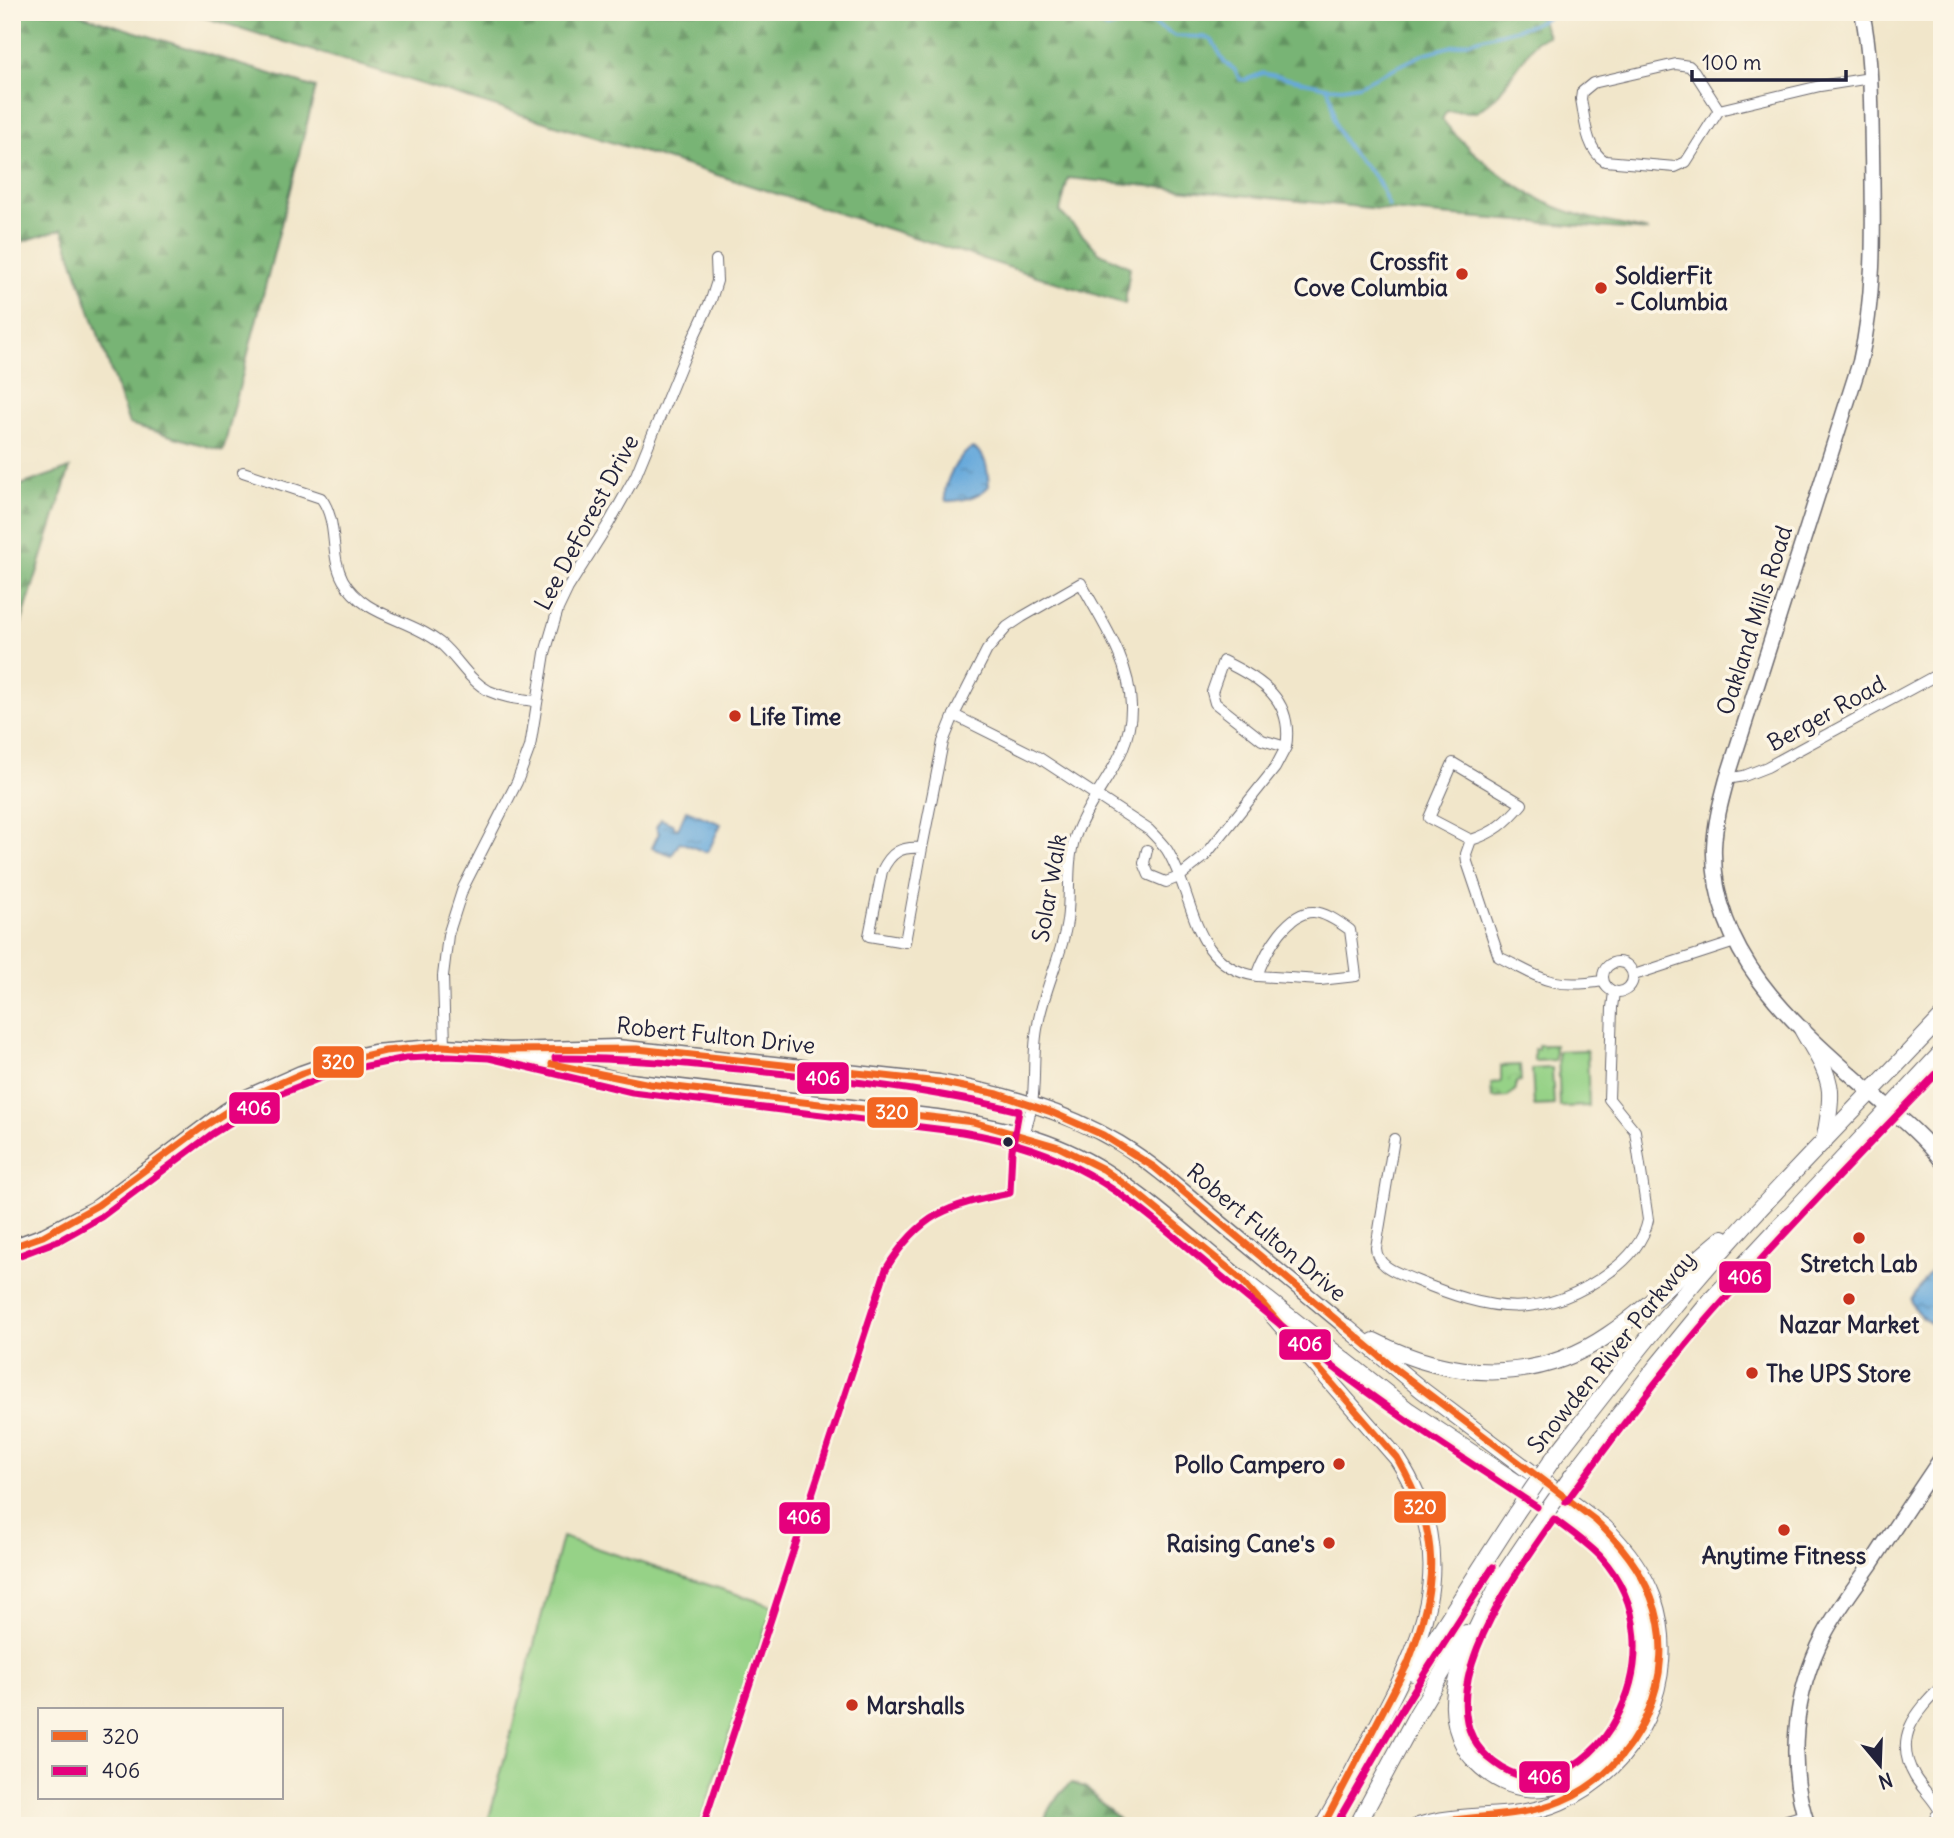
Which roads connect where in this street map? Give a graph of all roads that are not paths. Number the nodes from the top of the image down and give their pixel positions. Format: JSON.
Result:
{"nodes":[{"id":1,"x":1861,"y":12,"type":"edge"},
{"id":2,"x":1870,"y":78,"type":"junction"},
{"id":3,"x":1719,"y":110,"type":"junction"},
{"id":4,"x":716,"y":260,"type":"dead end"},
{"id":5,"x":243,"y":472,"type":"dead end"},
{"id":6,"x":1942,"y":672,"type":"edge"},
{"id":7,"x":536,"y":701,"type":"junction"},
{"id":8,"x":954,"y":715,"type":"junction"},
{"id":9,"x":1286,"y":747,"type":"junction"},
{"id":10,"x":1727,"y":779,"type":"junction"},
{"id":11,"x":1097,"y":794,"type":"junction"},
{"id":12,"x":1471,"y":840,"type":"junction"},
{"id":13,"x":922,"y":848,"type":"junction"},
{"id":14,"x":1147,"y":850,"type":"dead end"},
{"id":15,"x":1179,"y":877,"type":"junction"},
{"id":16,"x":1735,"y":942,"type":"junction"},
{"id":17,"x":1634,"y":975,"type":"junction"},
{"id":18,"x":1257,"y":976,"type":"junction"},
{"id":19,"x":1603,"y":981,"type":"junction"},
{"id":20,"x":1614,"y":992,"type":"junction"},
{"id":21,"x":1942,"y":1017,"type":"edge"},
{"id":22,"x":1802,"y":1028,"type":"junction"},
{"id":23,"x":445,"y":1046,"type":"junction"},
{"id":24,"x":509,"y":1050,"type":"junction"},
{"id":25,"x":1942,"y":1052,"type":"edge"},
{"id":26,"x":1871,"y":1093,"type":"junction"},
{"id":27,"x":1032,"y":1103,"type":"junction"},
{"id":28,"x":1889,"y":1108,"type":"junction"},
{"id":29,"x":1024,"y":1135,"type":"junction"},
{"id":30,"x":1394,"y":1139,"type":"dead end"},
{"id":31,"x":1824,"y":1142,"type":"junction"},
{"id":32,"x":1942,"y":1161,"type":"edge"},
{"id":33,"x":1763,"y":1206,"type":"junction"},
{"id":34,"x":12,"y":1247,"type":"edge"},
{"id":35,"x":1240,"y":1278,"type":"junction"},
{"id":36,"x":1346,"y":1327,"type":"junction"},
{"id":37,"x":1942,"y":1457,"type":"edge"},
{"id":38,"x":1503,"y":1575,"type":"junction"},
{"id":39,"x":1942,"y":1686,"type":"edge"},
{"id":40,"x":1348,"y":1781,"type":"junction"},
{"id":41,"x":1941,"y":1813,"type":"edge"},
{"id":42,"x":1806,"y":1821,"type":"edge"},
{"id":43,"x":1323,"y":1826,"type":"edge"},
{"id":44,"x":1357,"y":1826,"type":"edge"},
{"id":45,"x":1418,"y":1826,"type":"edge"},
{"id":46,"x":1767,"y":1826,"type":"edge"},
{"id":47,"x":1932,"y":1826,"type":"edge"}],
"edges":[{"from":1,"to":2,"type":"street","name":"Oakland Mills Road"},
{"from":2,"to":3,"type":"street"},
{"from":2,"to":10,"type":"street","name":"Oakland Mills Road"},
{"from":3,"to":3,"type":"street"},
{"from":4,"to":7,"type":"street","name":"Lee DeForest Drive"},
{"from":5,"to":7,"type":"street"},
{"from":6,"to":10,"type":"street","name":"Berger Road"},
{"from":7,"to":23,"type":"street","name":"Lee DeForest Drive"},
{"from":8,"to":11,"type":"street"},
{"from":8,"to":11,"type":"street","name":"Solar Walk"},
{"from":8,"to":13,"type":"street"},
{"from":9,"to":9,"type":"street"},
{"from":9,"to":15,"type":"street"},
{"from":10,"to":16,"type":"street","name":"Oakland Mills Road"},
{"from":11,"to":15,"type":"street"},
{"from":11,"to":27,"type":"street","name":"Solar Walk"},
{"from":12,"to":12,"type":"street"},
{"from":12,"to":19,"type":"street"},
{"from":13,"to":13,"type":"street"},
{"from":14,"to":15,"type":"street"},
{"from":15,"to":18,"type":"street"},
{"from":16,"to":17,"type":"street"},
{"from":16,"to":22,"type":"street","name":"Oakland Mills Road"},
{"from":17,"to":19,"type":"street"},
{"from":17,"to":20,"type":"street"},
{"from":18,"to":18,"type":"street"},
{"from":19,"to":20,"type":"street"},
{"from":20,"to":30,"type":"street"},
{"from":21,"to":26,"type":"main road","name":"Snowden River Parkway"},
{"from":22,"to":26,"type":"street","name":"Oakland Mills Road"},
{"from":22,"to":31,"type":"main road"},
{"from":23,"to":24,"type":"street","name":"Robert Fulton Drive"},
{"from":23,"to":34,"type":"street","name":"Robert Fulton Drive"},
{"from":24,"to":27,"type":"street","name":"Robert Fulton Drive"},
{"from":24,"to":29,"type":"street","name":"Robert Fulton Drive"},
{"from":25,"to":28,"type":"main road","name":"Snowden River Parkway"},
{"from":26,"to":28,"type":"street","name":"Oakland Mills Road"},
{"from":26,"to":31,"type":"main road","name":"Snowden River Parkway"},
{"from":27,"to":29,"type":"street","name":"Solar Walk"},
{"from":27,"to":36,"type":"street","name":"Robert Fulton Drive"},
{"from":28,"to":32,"type":"street","name":"Oakland Mills Road"},
{"from":28,"to":38,"type":"main road","name":"Snowden River Parkway","bridge":true},
{"from":29,"to":35,"type":"street","name":"Robert Fulton Drive"},
{"from":31,"to":33,"type":"main road","name":"Snowden River Parkway"},
{"from":33,"to":36,"type":"main road"},
{"from":33,"to":40,"type":"main road","name":"Snowden River Parkway","bridge":true},
{"from":35,"to":38,"type":"main road"},
{"from":35,"to":40,"type":"main road"},
{"from":36,"to":45,"type":"main road"},
{"from":37,"to":42,"type":"street"},
{"from":38,"to":44,"type":"main road","name":"Snowden River Parkway"},
{"from":39,"to":41,"type":"street"},
{"from":40,"to":43,"type":"main road","name":"Snowden River Parkway"},
{"from":41,"to":47,"type":"street"},
{"from":42,"to":46,"type":"street"}]}
